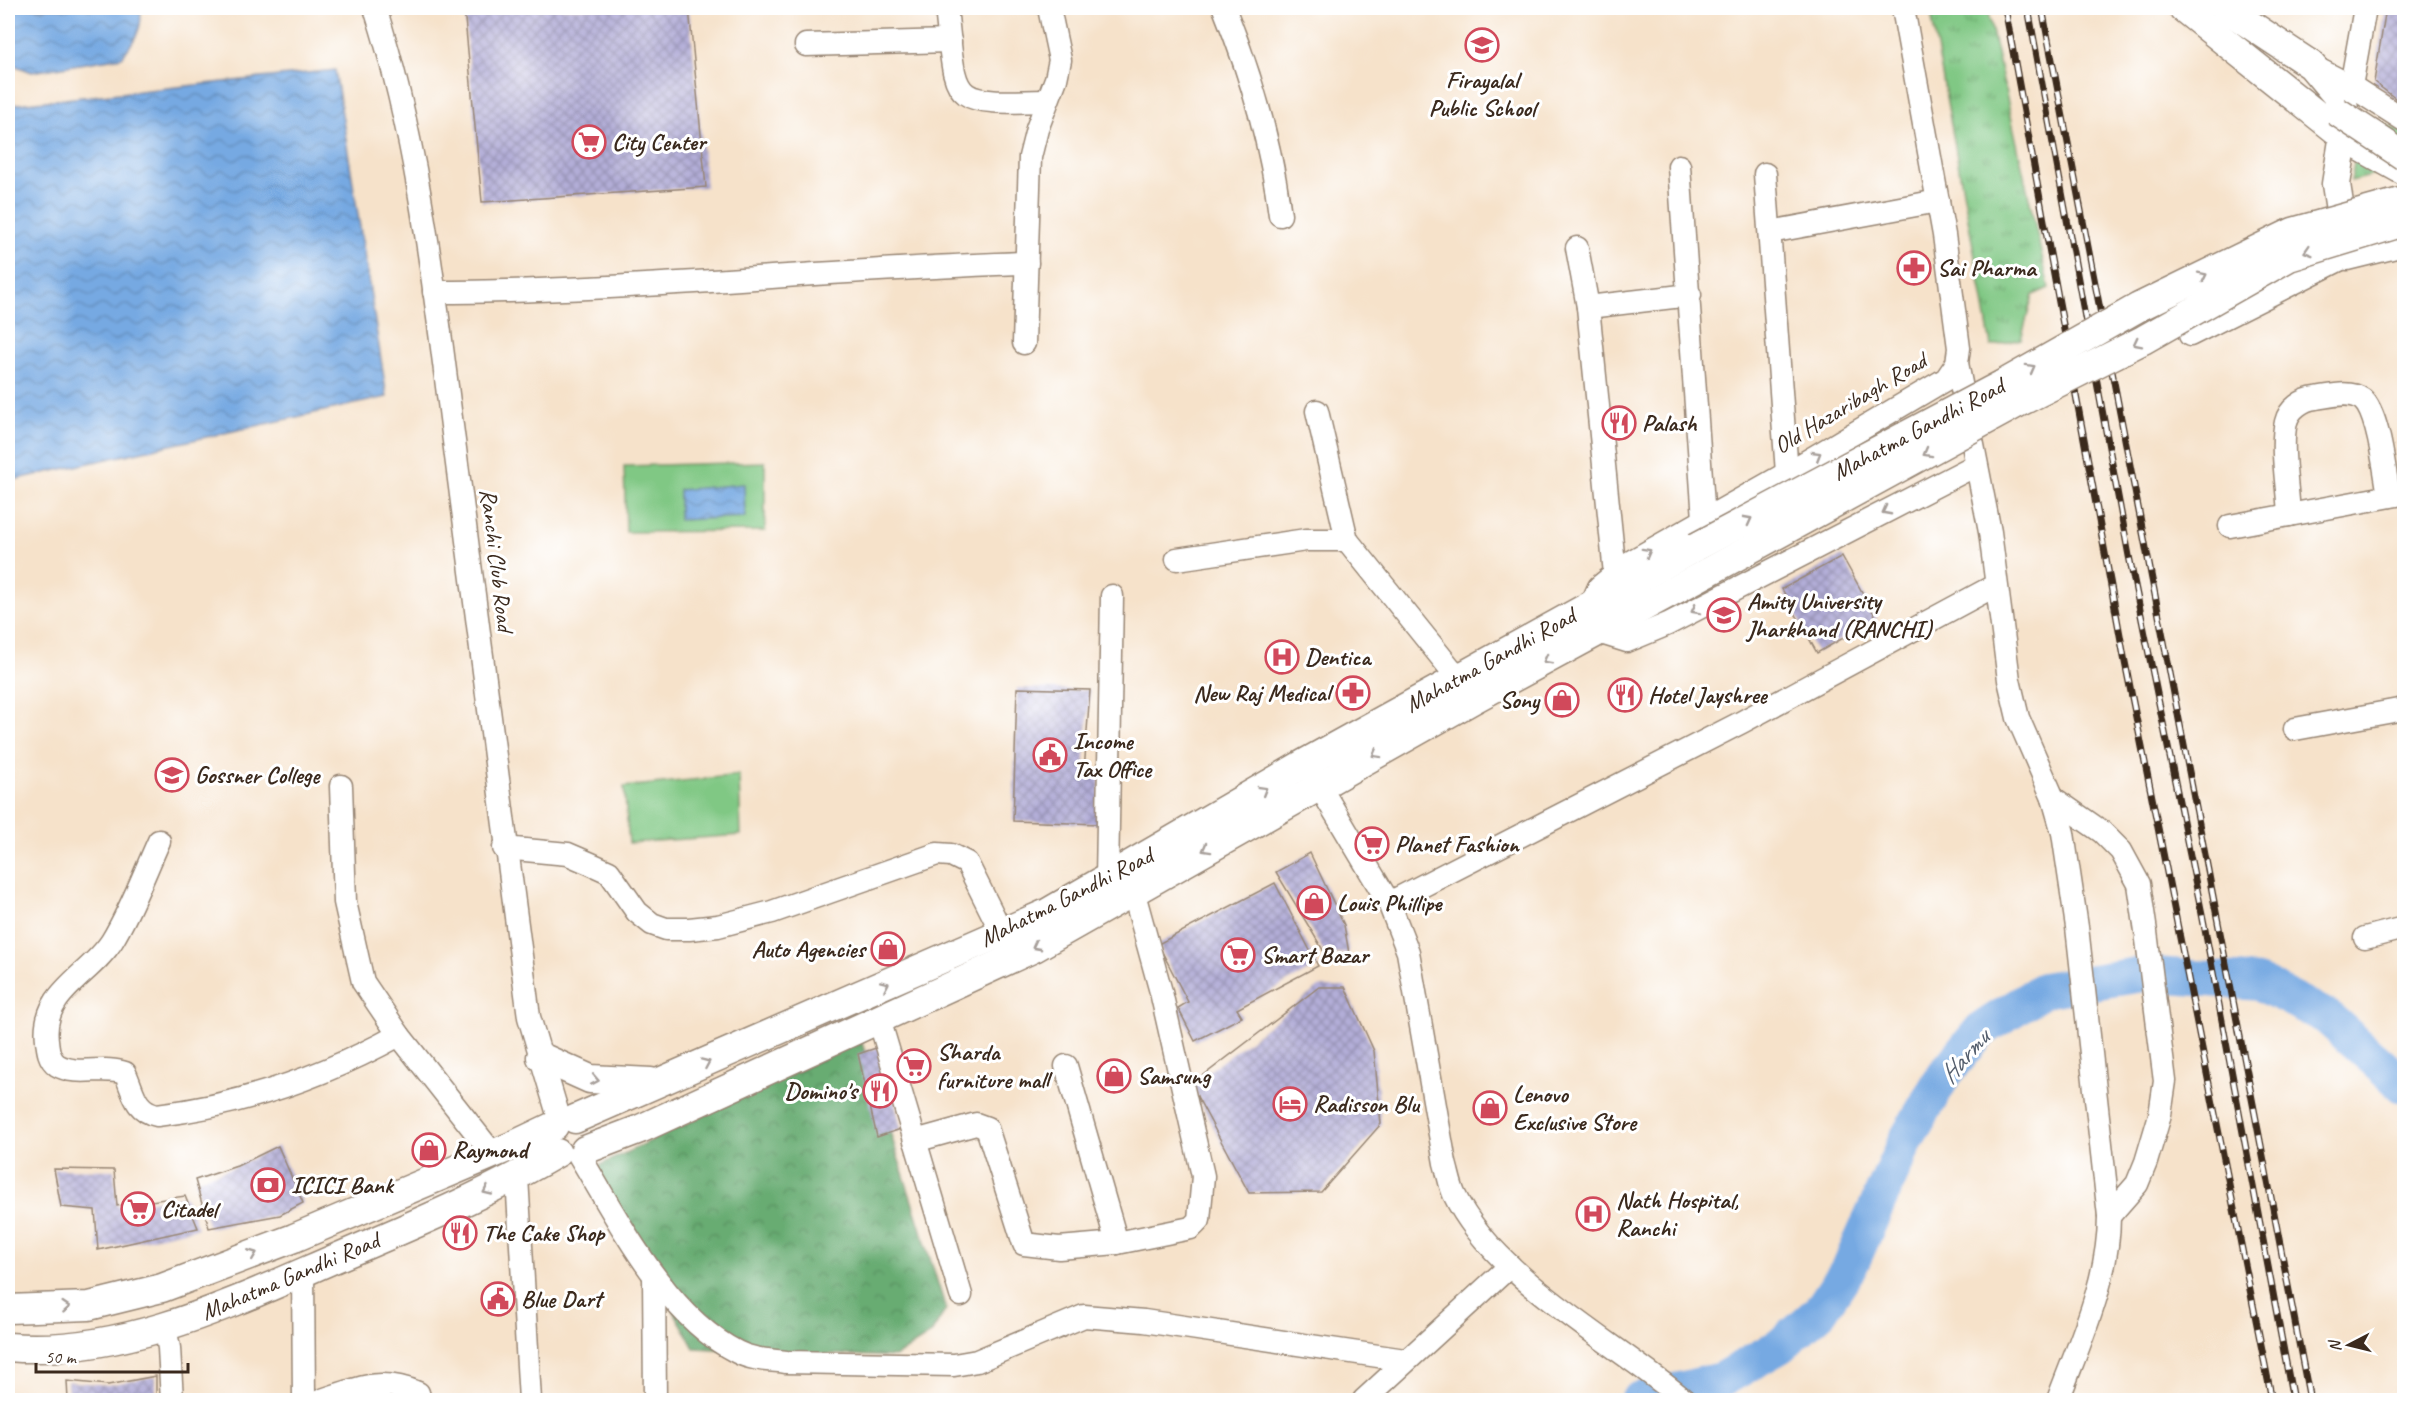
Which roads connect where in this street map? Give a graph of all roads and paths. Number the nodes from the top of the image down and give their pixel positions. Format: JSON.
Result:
{"nodes":[{"id":1,"x":375,"y":8,"type":"edge"},
{"id":2,"x":946,"y":8,"type":"edge"},
{"id":3,"x":1049,"y":8,"type":"edge"},
{"id":4,"x":1224,"y":8,"type":"edge"},
{"id":5,"x":1903,"y":8,"type":"edge"},
{"id":6,"x":2183,"y":8,"type":"edge"},
{"id":7,"x":2210,"y":8,"type":"edge"},
{"id":8,"x":2225,"y":8,"type":"edge"},
{"id":9,"x":2365,"y":8,"type":"edge"},
{"id":10,"x":950,"y":41,"type":"junction"},
{"id":11,"x":806,"y":45,"type":"dead end"},
{"id":12,"x":2311,"y":65,"type":"junction"},
{"id":13,"x":2351,"y":86,"type":"junction"},
{"id":14,"x":1046,"y":101,"type":"junction"},
{"id":15,"x":2404,"y":120,"type":"edge"},
{"id":16,"x":2336,"y":121,"type":"junction"},
{"id":17,"x":2404,"y":156,"type":"edge"},
{"id":18,"x":1679,"y":166,"type":"dead end"},
{"id":19,"x":2404,"y":171,"type":"edge"},
{"id":20,"x":1765,"y":174,"type":"dead end"},
{"id":21,"x":1938,"y":201,"type":"junction"},
{"id":22,"x":2404,"y":201,"type":"edge"},
{"id":23,"x":1280,"y":215,"type":"dead end"},
{"id":24,"x":2404,"y":222,"type":"edge"},
{"id":25,"x":1770,"y":232,"type":"junction"},
{"id":26,"x":2404,"y":242,"type":"edge"},
{"id":27,"x":1577,"y":248,"type":"dead end"},
{"id":28,"x":2347,"y":256,"type":"junction"},
{"id":29,"x":1027,"y":263,"type":"junction"},
{"id":30,"x":434,"y":292,"type":"junction"},
{"id":31,"x":1690,"y":295,"type":"junction"},
{"id":32,"x":1588,"y":307,"type":"junction"},
{"id":33,"x":2190,"y":335,"type":"dead end"},
{"id":34,"x":1024,"y":344,"type":"dead end"},
{"id":35,"x":1957,"y":363,"type":"junction"},
{"id":36,"x":1317,"y":411,"type":"dead end"},
{"id":37,"x":1976,"y":465,"type":"junction"},
{"id":38,"x":1787,"y":473,"type":"junction"},
{"id":39,"x":2397,"y":495,"type":"edge"},
{"id":40,"x":2289,"y":515,"type":"junction"},
{"id":41,"x":1704,"y":519,"type":"junction"},
{"id":42,"x":2230,"y":526,"type":"dead end"},
{"id":43,"x":1347,"y":540,"type":"junction"},
{"id":44,"x":1177,"y":559,"type":"dead end"},
{"id":45,"x":1615,"y":574,"type":"junction"},
{"id":46,"x":1996,"y":585,"type":"junction"},
{"id":47,"x":1112,"y":596,"type":"dead end"},
{"id":48,"x":1594,"y":618,"type":"junction"},
{"id":49,"x":1460,"y":676,"type":"junction"},
{"id":50,"x":2404,"y":709,"type":"edge"},
{"id":51,"x":2295,"y":729,"type":"dead end"},
{"id":52,"x":1313,"y":774,"type":"junction"},
{"id":53,"x":341,"y":786,"type":"dead end"},
{"id":54,"x":2053,"y":798,"type":"junction"},
{"id":55,"x":159,"y":841,"type":"dead end"},
{"id":56,"x":506,"y":849,"type":"junction"},
{"id":57,"x":1107,"y":879,"type":"junction"},
{"id":58,"x":1133,"y":890,"type":"junction"},
{"id":59,"x":1389,"y":903,"type":"junction"},
{"id":60,"x":2404,"y":928,"type":"edge"},
{"id":61,"x":1002,"y":933,"type":"junction"},
{"id":62,"x":2365,"y":938,"type":"dead end"},
{"id":63,"x":879,"y":1019,"type":"junction"},
{"id":64,"x":399,"y":1035,"type":"junction"},
{"id":65,"x":541,"y":1057,"type":"junction"},
{"id":66,"x":1066,"y":1066,"type":"dead end"},
{"id":67,"x":663,"y":1082,"type":"junction"},
{"id":68,"x":563,"y":1122,"type":"junction"},
{"id":69,"x":915,"y":1142,"type":"junction"},
{"id":70,"x":492,"y":1153,"type":"junction"},
{"id":71,"x":574,"y":1153,"type":"junction"},
{"id":72,"x":517,"y":1177,"type":"junction"},
{"id":73,"x":2109,"y":1216,"type":"junction"},
{"id":74,"x":1117,"y":1243,"type":"junction"},
{"id":75,"x":1510,"y":1266,"type":"junction"},
{"id":76,"x":303,"y":1272,"type":"junction"},
{"id":77,"x":654,"y":1276,"type":"junction"},
{"id":78,"x":961,"y":1295,"type":"dead end"},
{"id":79,"x":8,"y":1309,"type":"edge"},
{"id":80,"x":165,"y":1327,"type":"junction"},
{"id":81,"x":8,"y":1347,"type":"edge"},
{"id":82,"x":1405,"y":1360,"type":"junction"},
{"id":83,"x":328,"y":1400,"type":"edge"},
{"id":84,"x":172,"y":1401,"type":"edge"},
{"id":85,"x":304,"y":1401,"type":"edge"},
{"id":86,"x":420,"y":1401,"type":"edge"},
{"id":87,"x":530,"y":1401,"type":"edge"},
{"id":88,"x":655,"y":1401,"type":"edge"},
{"id":89,"x":1364,"y":1401,"type":"edge"},
{"id":90,"x":1684,"y":1401,"type":"edge"},
{"id":91,"x":2058,"y":1401,"type":"edge"}],
"edges":[{"from":1,"to":30,"type":"street","name":"Ranchi Club Road"},
{"from":2,"to":10,"type":"street"},
{"from":3,"to":14,"type":"street"},
{"from":4,"to":23,"type":"street"},
{"from":5,"to":21,"type":"street","name":"Old Hazaribagh Road"},
{"from":6,"to":16,"type":"main road"},
{"from":7,"to":16,"type":"main road"},
{"from":8,"to":12,"type":"main road"},
{"from":9,"to":13,"type":"street"},
{"from":10,"to":11,"type":"street"},
{"from":10,"to":14,"type":"street"},
{"from":12,"to":13,"type":"street"},
{"from":12,"to":28,"type":"main road"},
{"from":13,"to":15,"type":"street"},
{"from":14,"to":29,"type":"street"},
{"from":16,"to":17,"type":"main road","bridge":true},
{"from":16,"to":19,"type":"main road"},
{"from":18,"to":31,"type":"street"},
{"from":20,"to":25,"type":"street"},
{"from":21,"to":25,"type":"street"},
{"from":21,"to":35,"type":"street","name":"Old Hazaribagh Road"},
{"from":48,"to":22,"type":"main road","name":"Mahatma Gandhi Road","one_way":true,"bridge":true},
{"from":24,"to":48,"type":"main road","name":"Mahatma Gandhi Road","one_way":true,"bridge":true},
{"from":25,"to":38,"type":"street"},
{"from":26,"to":28,"type":"main road"},
{"from":27,"to":32,"type":"street"},
{"from":28,"to":33,"type":"street"},
{"from":29,"to":30,"type":"street"},
{"from":29,"to":34,"type":"street"},
{"from":30,"to":56,"type":"street","name":"Ranchi Club Road"},
{"from":31,"to":32,"type":"street"},
{"from":31,"to":41,"type":"street"},
{"from":32,"to":45,"type":"street"},
{"from":35,"to":37,"type":"street"},
{"from":38,"to":35,"type":"street","name":"Old Hazaribagh Road","one_way":true},
{"from":36,"to":43,"type":"street"},
{"from":37,"to":46,"type":"street"},
{"from":37,"to":48,"type":"street","one_way":true},
{"from":38,"to":41,"type":"street","name":"Old Hazaribagh Road"},
{"from":39,"to":40,"type":"street"},
{"from":39,"to":40,"type":"street"},
{"from":40,"to":42,"type":"street"},
{"from":45,"to":41,"type":"street","name":"Old Hazaribagh Road","one_way":true},
{"from":43,"to":44,"type":"street"},
{"from":43,"to":49,"type":"street"},
{"from":45,"to":48,"type":"street","name":"Old Hazaribagh Road"},
{"from":46,"to":54,"type":"street"},
{"from":46,"to":59,"type":"street"},
{"from":47,"to":57,"type":"street"},
{"from":48,"to":49,"type":"main road","name":"Mahatma Gandhi Road"},
{"from":48,"to":52,"type":"main road","name":"Mahatma Gandhi Road","one_way":true},
{"from":49,"to":52,"type":"main road","name":"Mahatma Gandhi Road"},
{"from":50,"to":51,"type":"street"},
{"from":57,"to":52,"type":"main road","name":"Mahatma Gandhi Road","one_way":true},
{"from":52,"to":58,"type":"main road","name":"Mahatma Gandhi Road","one_way":true},
{"from":52,"to":59,"type":"street"},
{"from":53,"to":64,"type":"street"},
{"from":54,"to":73,"type":"street"},
{"from":54,"to":73,"type":"street"},
{"from":55,"to":64,"type":"street"},
{"from":56,"to":61,"type":"street"},
{"from":56,"to":65,"type":"street","name":"Ranchi Club Road"},
{"from":57,"to":61,"type":"main road","name":"Mahatma Gandhi Road"},
{"from":58,"to":63,"type":"main road","name":"Mahatma Gandhi Road","one_way":true},
{"from":58,"to":74,"type":"street"},
{"from":59,"to":75,"type":"street"},
{"from":60,"to":62,"type":"street"},
{"from":67,"to":61,"type":"main road","name":"Mahatma Gandhi Road","one_way":true},
{"from":63,"to":69,"type":"street"},
{"from":63,"to":71,"type":"main road","name":"Mahatma Gandhi Road"},
{"from":64,"to":70,"type":"street"},
{"from":65,"to":67,"type":"main road","one_way":true},
{"from":65,"to":68,"type":"street","name":"Ranchi Club Road"},
{"from":66,"to":74,"type":"street"},
{"from":67,"to":68,"type":"main road","name":"Mahatma Gandhi Road"},
{"from":68,"to":70,"type":"main road","name":"Mahatma Gandhi Road"},
{"from":68,"to":71,"type":"main road"},
{"from":69,"to":74,"type":"street"},
{"from":69,"to":78,"type":"street"},
{"from":79,"to":70,"type":"main road","name":"Mahatma Gandhi Road","one_way":true},
{"from":71,"to":72,"type":"main road","name":"Mahatma Gandhi Road"},
{"from":71,"to":77,"type":"street"},
{"from":72,"to":76,"type":"main road","name":"Mahatma Gandhi Road","one_way":true},
{"from":72,"to":87,"type":"street"},
{"from":73,"to":91,"type":"street"},
{"from":75,"to":82,"type":"street"},
{"from":75,"to":90,"type":"street"},
{"from":76,"to":80,"type":"main road","name":"Mahatma Gandhi Road"},
{"from":76,"to":85,"type":"street"},
{"from":77,"to":82,"type":"street"},
{"from":77,"to":88,"type":"street"},
{"from":80,"to":81,"type":"main road","name":"Mahatma Gandhi Road"},
{"from":80,"to":84,"type":"street"},
{"from":82,"to":89,"type":"street"},
{"from":83,"to":86,"type":"street"}]}
